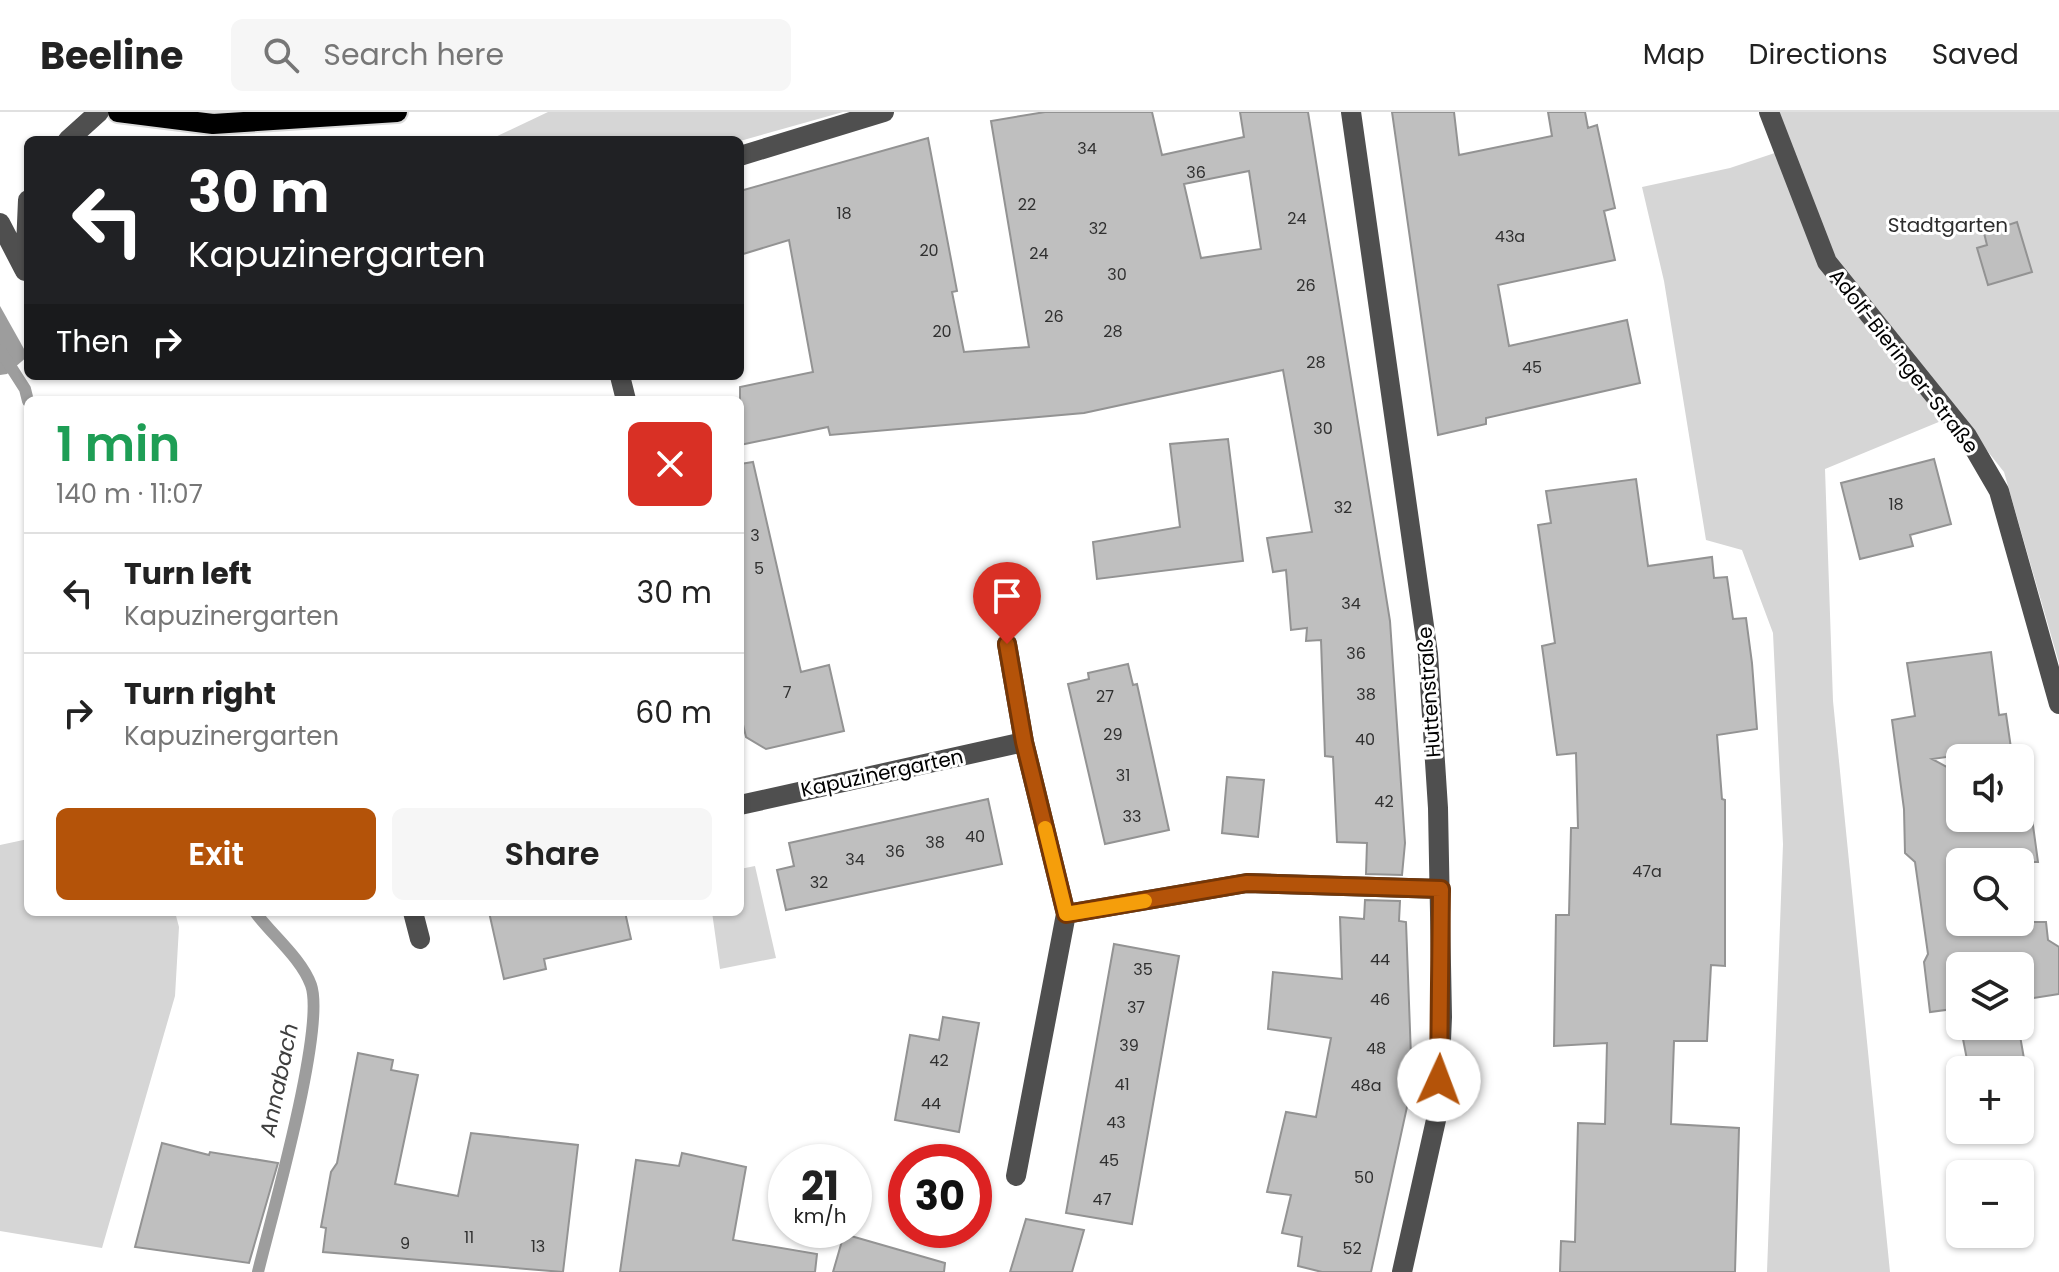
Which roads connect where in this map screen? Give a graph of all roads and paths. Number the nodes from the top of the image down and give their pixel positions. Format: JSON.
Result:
{"nodes":[{"id":1,"x":99,"y":112,"type":"edge"},
{"id":2,"x":118,"y":112,"type":"edge"},
{"id":3,"x":397,"y":112,"type":"edge"},
{"id":4,"x":884,"y":112,"type":"edge"},
{"id":5,"x":1351,"y":112,"type":"edge"},
{"id":6,"x":1769,"y":112,"type":"edge"},
{"id":7,"x":72,"y":136,"type":"edge"},
{"id":8,"x":744,"y":155,"type":"edge"},
{"id":9,"x":0,"y":223,"type":"edge"},
{"id":10,"x":24,"y":270,"type":"edge"},
{"id":11,"x":1007,"y":644,"type":"dead end"},
{"id":12,"x":2059,"y":704,"type":"edge"},
{"id":13,"x":1024,"y":742,"type":"junction"},
{"id":14,"x":744,"y":804,"type":"edge"},
{"id":15,"x":1441,"y":889,"type":"junction"},
{"id":16,"x":1066,"y":914,"type":"junction"},
{"id":17,"x":414,"y":916,"type":"edge"},
{"id":18,"x":420,"y":939,"type":"dead end"},
{"id":19,"x":1016,"y":1176,"type":"dead end"},
{"id":20,"x":1402,"y":1272,"type":"edge"}],
"edges":[{"from":1,"to":7,"type":"street"},
{"from":2,"to":3,"type":"main road"},
{"from":4,"to":8,"type":"street"},
{"from":5,"to":15,"type":"street","name":"Huttenstraße"},
{"from":6,"to":12,"type":"street","name":"Adolf-Bieringer-Straße"},
{"from":9,"to":10,"type":"street"},
{"from":11,"to":13,"type":"street"},
{"from":13,"to":14,"type":"street","name":"Kapuzinergarten"},
{"from":13,"to":16,"type":"street"},
{"from":15,"to":16,"type":"street"},
{"from":15,"to":20,"type":"street","name":"Huttenstraße"},
{"from":16,"to":19,"type":"street"},
{"from":17,"to":18,"type":"street"}]}
